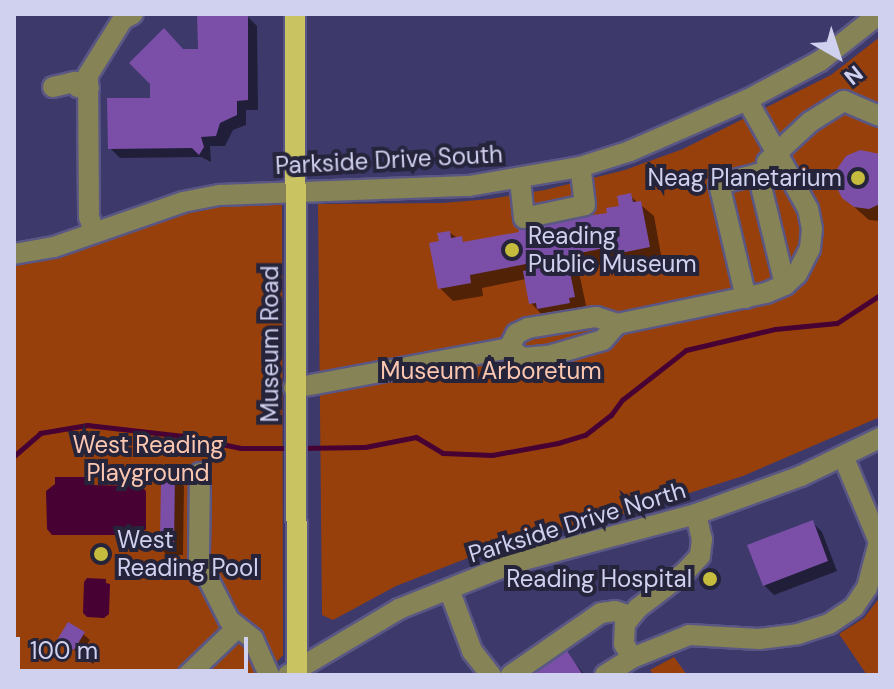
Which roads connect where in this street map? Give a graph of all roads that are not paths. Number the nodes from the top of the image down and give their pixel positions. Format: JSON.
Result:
{"nodes":[{"id":1,"x":133,"y":14,"type":"edge"},
{"id":2,"x":295,"y":14,"type":"edge"},
{"id":3,"x":879,"y":14,"type":"edge"},
{"id":4,"x":48,"y":86,"type":"dead end"},
{"id":5,"x":83,"y":87,"type":"junction"},
{"id":6,"x":747,"y":100,"type":"junction"},
{"id":7,"x":879,"y":116,"type":"edge"},
{"id":8,"x":774,"y":152,"type":"junction"},
{"id":9,"x":580,"y":167,"type":"junction"},
{"id":10,"x":758,"y":174,"type":"junction"},
{"id":11,"x":520,"y":180,"type":"junction"},
{"id":12,"x":297,"y":191,"type":"junction"},
{"id":13,"x":94,"y":232,"type":"junction"},
{"id":14,"x":14,"y":254,"type":"edge"},
{"id":15,"x":785,"y":285,"type":"junction"},
{"id":16,"x":746,"y":298,"type":"junction"},
{"id":17,"x":617,"y":324,"type":"junction"},
{"id":18,"x":509,"y":348,"type":"junction"},
{"id":19,"x":294,"y":388,"type":"junction"},
{"id":20,"x":880,"y":438,"type":"edge"},
{"id":21,"x":843,"y":456,"type":"junction"},
{"id":22,"x":200,"y":473,"type":"dead end"},
{"id":23,"x":696,"y":514,"type":"junction"},
{"id":24,"x":449,"y":589,"type":"junction"},
{"id":25,"x":630,"y":616,"type":"junction"},
{"id":26,"x":236,"y":629,"type":"junction"},
{"id":27,"x":632,"y":658,"type":"junction"},
{"id":28,"x":294,"y":673,"type":"edge"},
{"id":29,"x":188,"y":675,"type":"edge"},
{"id":30,"x":269,"y":675,"type":"edge"},
{"id":31,"x":491,"y":675,"type":"edge"},
{"id":32,"x":511,"y":675,"type":"edge"},
{"id":33,"x":605,"y":675,"type":"edge"}],
"edges":[{"from":1,"to":5,"type":"street"},
{"from":2,"to":12,"type":"main road","name":"Museum Road"},
{"from":3,"to":6,"type":"street","name":"Parkside Drive South"},
{"from":4,"to":5,"type":"street"},
{"from":5,"to":13,"type":"street"},
{"from":6,"to":8,"type":"street"},
{"from":6,"to":9,"type":"street","name":"Parkside Drive South"},
{"from":7,"to":8,"type":"street"},
{"from":8,"to":10,"type":"street"},
{"from":8,"to":15,"type":"street"},
{"from":9,"to":11,"type":"street","name":"Parkside Drive South"},
{"from":9,"to":11,"type":"street"},
{"from":10,"to":15,"type":"street"},
{"from":10,"to":16,"type":"street"},
{"from":11,"to":12,"type":"street","name":"Parkside Drive South"},
{"from":12,"to":13,"type":"street","name":"Parkside Drive South"},
{"from":12,"to":19,"type":"main road","name":"Museum Road"},
{"from":13,"to":14,"type":"street","name":"Parkside Drive South"},
{"from":15,"to":16,"type":"street"},
{"from":16,"to":17,"type":"street"},
{"from":17,"to":18,"type":"street"},
{"from":17,"to":18,"type":"street"},
{"from":18,"to":19,"type":"street"},
{"from":19,"to":28,"type":"main road","name":"Museum Road"},
{"from":20,"to":21,"type":"street","name":"Parkside Drive North"},
{"from":21,"to":23,"type":"street","name":"Parkside Drive North"},
{"from":21,"to":27,"type":"street"},
{"from":22,"to":26,"type":"street"},
{"from":23,"to":24,"type":"street","name":"Parkside Drive North"},
{"from":23,"to":25,"type":"street"},
{"from":24,"to":28,"type":"street","name":"Parkside Drive North"},
{"from":24,"to":31,"type":"street"},
{"from":25,"to":27,"type":"street"},
{"from":25,"to":32,"type":"street"},
{"from":26,"to":29,"type":"street"},
{"from":26,"to":30,"type":"street"},
{"from":27,"to":33,"type":"street"}]}
